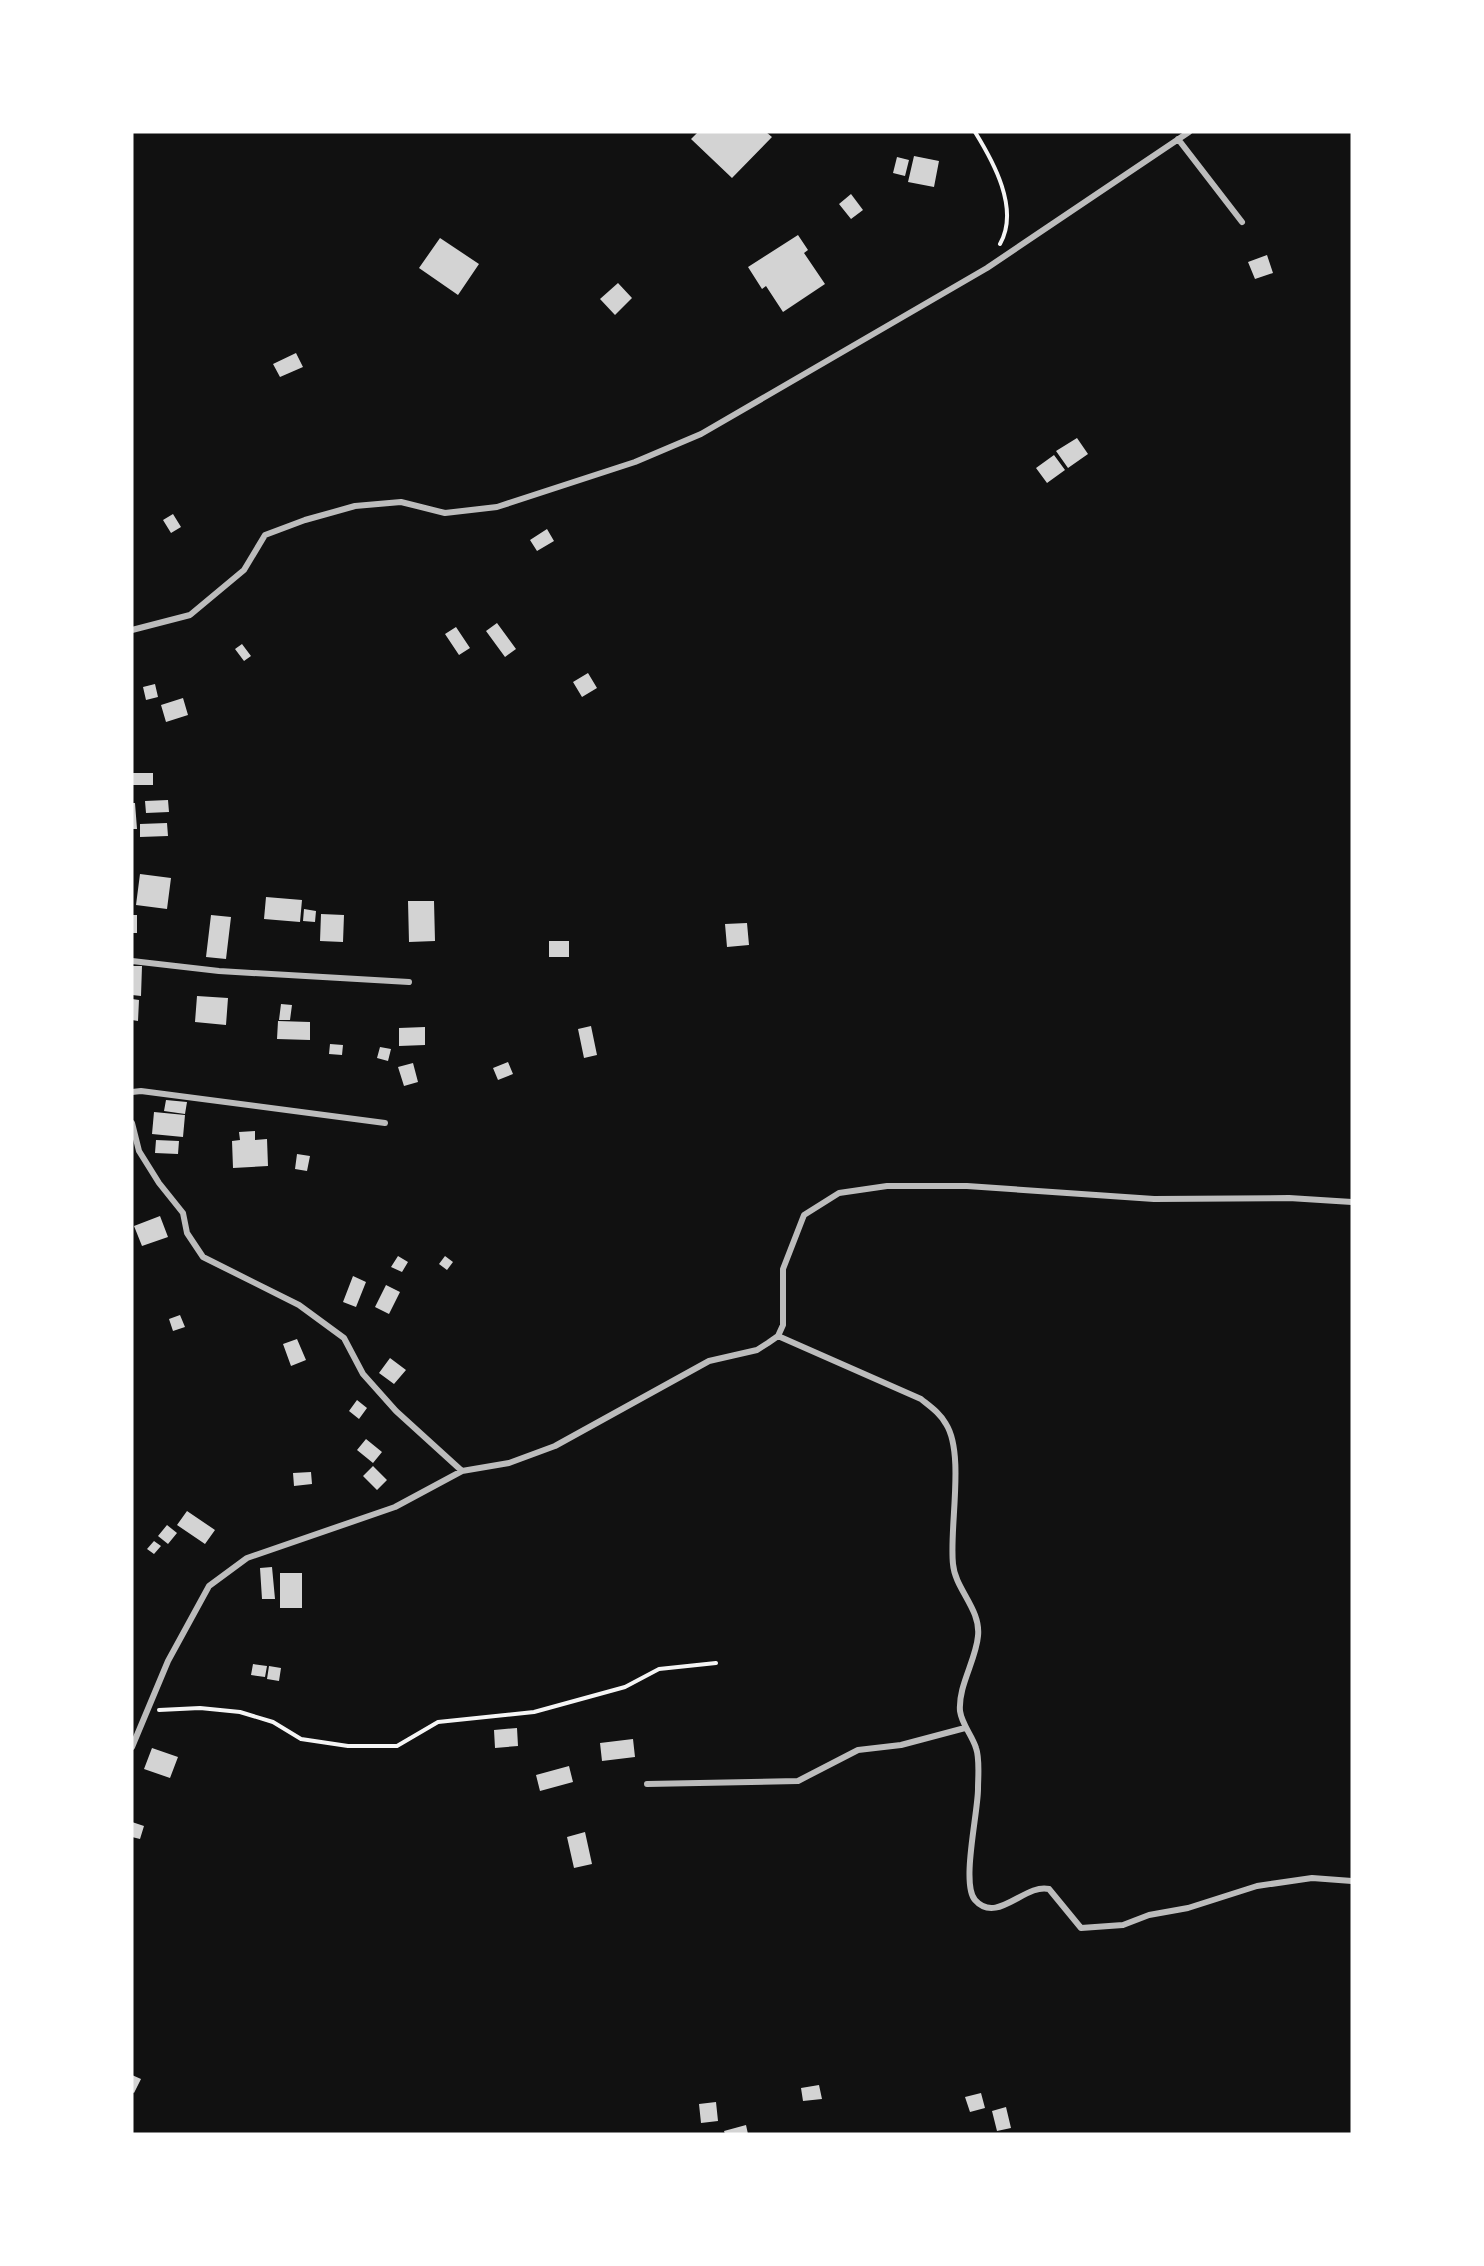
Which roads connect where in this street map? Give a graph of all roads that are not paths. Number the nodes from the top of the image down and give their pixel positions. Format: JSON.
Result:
{"nodes":[{"id":1,"x":1189,"y":132,"type":"edge"},
{"id":2,"x":1178,"y":139,"type":"junction"},
{"id":3,"x":1242,"y":222,"type":"dead end"},
{"id":4,"x":132,"y":630,"type":"edge"},
{"id":5,"x":132,"y":961,"type":"edge"},
{"id":6,"x":410,"y":982,"type":"dead end"},
{"id":7,"x":132,"y":1092,"type":"edge"},
{"id":8,"x":132,"y":1123,"type":"edge"},
{"id":9,"x":385,"y":1123,"type":"dead end"},
{"id":10,"x":1352,"y":1202,"type":"edge"},
{"id":11,"x":778,"y":1336,"type":"junction"},
{"id":12,"x":462,"y":1471,"type":"junction"},
{"id":13,"x":965,"y":1728,"type":"junction"},
{"id":14,"x":132,"y":1748,"type":"edge"},
{"id":15,"x":647,"y":1784,"type":"dead end"},
{"id":16,"x":1352,"y":1881,"type":"edge"}],
"edges":[{"from":1,"to":2,"type":"street"},
{"from":2,"to":3,"type":"street"},
{"from":2,"to":4,"type":"street"},
{"from":5,"to":6,"type":"street"},
{"from":7,"to":9,"type":"street"},
{"from":8,"to":12,"type":"street"},
{"from":10,"to":11,"type":"street"},
{"from":11,"to":12,"type":"street"},
{"from":11,"to":13,"type":"street"},
{"from":12,"to":14,"type":"street"},
{"from":13,"to":15,"type":"street"},
{"from":13,"to":16,"type":"street"}]}
